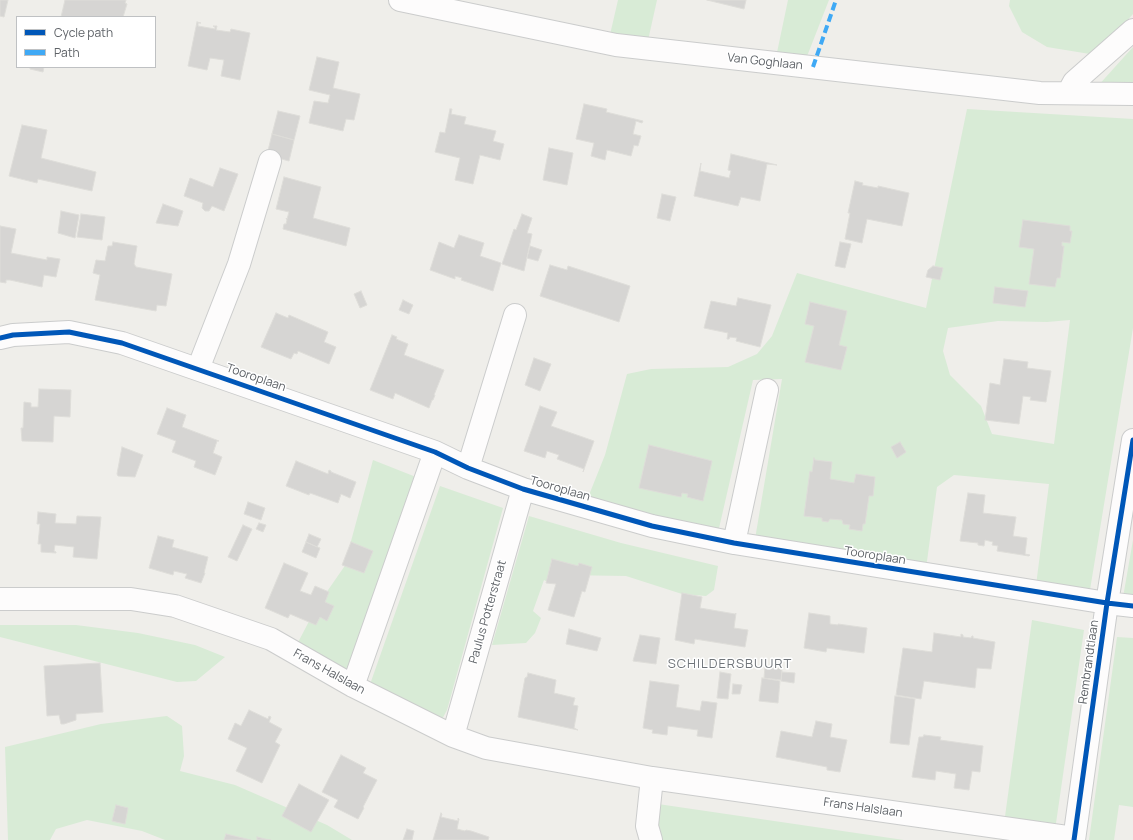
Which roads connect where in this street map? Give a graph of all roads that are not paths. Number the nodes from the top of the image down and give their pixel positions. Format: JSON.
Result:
{"nodes":[{"id":1,"x":400,"y":0,"type":"edge"},
{"id":2,"x":1133,"y":30,"type":"edge"},
{"id":3,"x":1068,"y":94,"type":"junction"},
{"id":4,"x":1133,"y":94,"type":"edge"},
{"id":5,"x":270,"y":161,"type":"dead end"},
{"id":6,"x":515,"y":315,"type":"dead end"},
{"id":7,"x":0,"y":338,"type":"edge"},
{"id":8,"x":198,"y":369,"type":"junction"},
{"id":9,"x":767,"y":390,"type":"dead end"},
{"id":10,"x":1133,"y":440,"type":"edge"},
{"id":11,"x":435,"y":452,"type":"junction"},
{"id":12,"x":468,"y":468,"type":"junction"},
{"id":13,"x":523,"y":489,"type":"junction"},
{"id":14,"x":734,"y":543,"type":"junction"},
{"id":15,"x":0,"y":599,"type":"edge"},
{"id":16,"x":1107,"y":603,"type":"junction"},
{"id":17,"x":1133,"y":606,"type":"edge"},
{"id":18,"x":353,"y":686,"type":"junction"},
{"id":19,"x":453,"y":736,"type":"junction"},
{"id":20,"x":652,"y":778,"type":"junction"},
{"id":21,"x":1074,"y":839,"type":"edge"},
{"id":22,"x":651,"y":840,"type":"edge"}],
"edges":[{"from":1,"to":3,"type":"street","name":"Van Goghlaan"},
{"from":2,"to":3,"type":"street"},
{"from":3,"to":4,"type":"street","name":"Van Goghlaan"},
{"from":5,"to":8,"type":"street"},
{"from":6,"to":12,"type":"street"},
{"from":7,"to":8,"type":"street","name":"Tooroplaan"},
{"from":8,"to":11,"type":"street","name":"Tooroplaan"},
{"from":9,"to":14,"type":"street"},
{"from":10,"to":16,"type":"street","name":"Rembrandtlaan"},
{"from":11,"to":12,"type":"street","name":"Tooroplaan"},
{"from":11,"to":18,"type":"street"},
{"from":12,"to":13,"type":"street","name":"Tooroplaan"},
{"from":13,"to":14,"type":"street","name":"Tooroplaan"},
{"from":13,"to":19,"type":"street","name":"Paulus Potterstraat"},
{"from":14,"to":16,"type":"street","name":"Tooroplaan"},
{"from":15,"to":18,"type":"street","name":"Frans Halslaan"},
{"from":16,"to":17,"type":"street","name":"Tooroplaan"},
{"from":16,"to":21,"type":"street","name":"Rembrandtlaan"},
{"from":18,"to":19,"type":"street","name":"Frans Halslaan"},
{"from":19,"to":20,"type":"street","name":"Frans Halslaan"},
{"from":20,"to":21,"type":"street","name":"Frans Halslaan"},
{"from":20,"to":22,"type":"street"}]}
